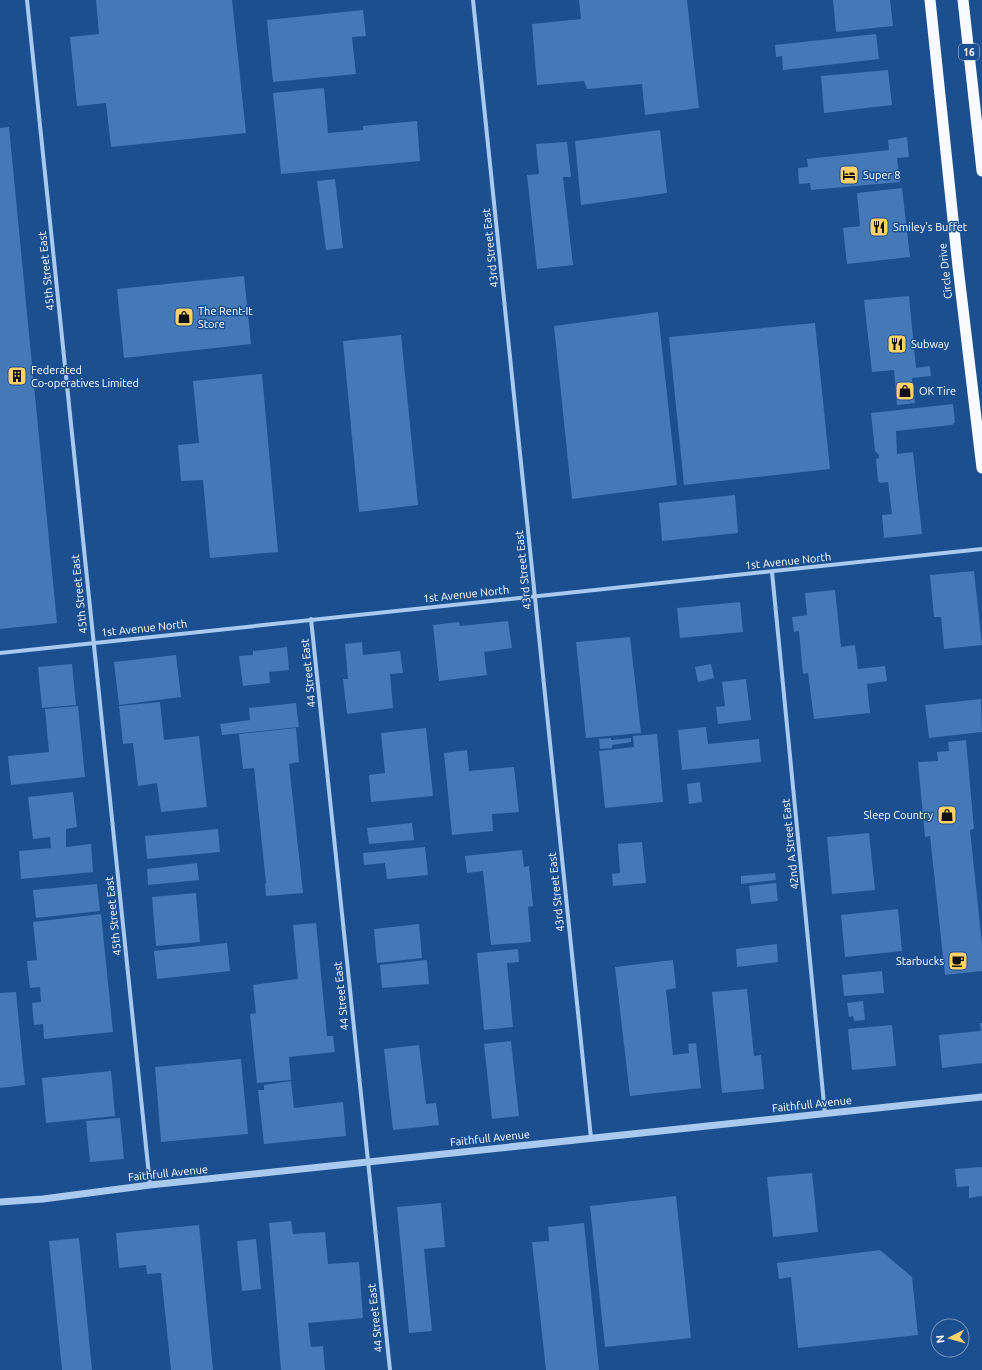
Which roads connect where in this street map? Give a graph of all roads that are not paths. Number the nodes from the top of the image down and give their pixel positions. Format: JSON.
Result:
{"nodes":[{"id":1,"x":27,"y":0,"type":"edge"},
{"id":2,"x":473,"y":0,"type":"edge"},
{"id":3,"x":930,"y":0,"type":"edge"},
{"id":4,"x":963,"y":0,"type":"edge"},
{"id":5,"x":982,"y":171,"type":"edge"},
{"id":6,"x":982,"y":468,"type":"edge"},
{"id":7,"x":982,"y":549,"type":"edge"},
{"id":8,"x":772,"y":572,"type":"junction"},
{"id":9,"x":534,"y":596,"type":"junction"},
{"id":10,"x":311,"y":619,"type":"junction"},
{"id":11,"x":94,"y":643,"type":"junction"},
{"id":12,"x":0,"y":653,"type":"edge"},
{"id":13,"x":982,"y":1097,"type":"edge"},
{"id":14,"x":825,"y":1114,"type":"junction"},
{"id":15,"x":591,"y":1138,"type":"junction"},
{"id":16,"x":368,"y":1162,"type":"junction"},
{"id":17,"x":150,"y":1185,"type":"junction"},
{"id":18,"x":0,"y":1202,"type":"edge"},
{"id":19,"x":390,"y":1370,"type":"edge"}],
"edges":[{"from":1,"to":11,"type":"street","name":"45th Street East"},
{"from":2,"to":9,"type":"street","name":"43rd Street East"},
{"from":3,"to":6,"type":"highway","name":"Circle Drive"},
{"from":4,"to":5,"type":"highway","number":"16"},
{"from":7,"to":8,"type":"street","name":"1st Avenue North"},
{"from":8,"to":9,"type":"street","name":"1st Avenue North"},
{"from":8,"to":14,"type":"street","name":"42nd A Street East"},
{"from":9,"to":10,"type":"street","name":"1st Avenue North"},
{"from":9,"to":15,"type":"street","name":"43rd Street East"},
{"from":10,"to":11,"type":"street","name":"1st Avenue North"},
{"from":10,"to":16,"type":"street","name":"44 Street East"},
{"from":11,"to":12,"type":"street","name":"1st Avenue North"},
{"from":11,"to":17,"type":"street","name":"45th Street East"},
{"from":13,"to":14,"type":"street","name":"Faithfull Avenue"},
{"from":14,"to":15,"type":"street","name":"Faithfull Avenue"},
{"from":15,"to":16,"type":"street","name":"Faithfull Avenue"},
{"from":16,"to":17,"type":"street","name":"Faithfull Avenue"},
{"from":16,"to":19,"type":"street","name":"44 Street East"},
{"from":17,"to":18,"type":"street","name":"Faithfull Avenue"}]}
